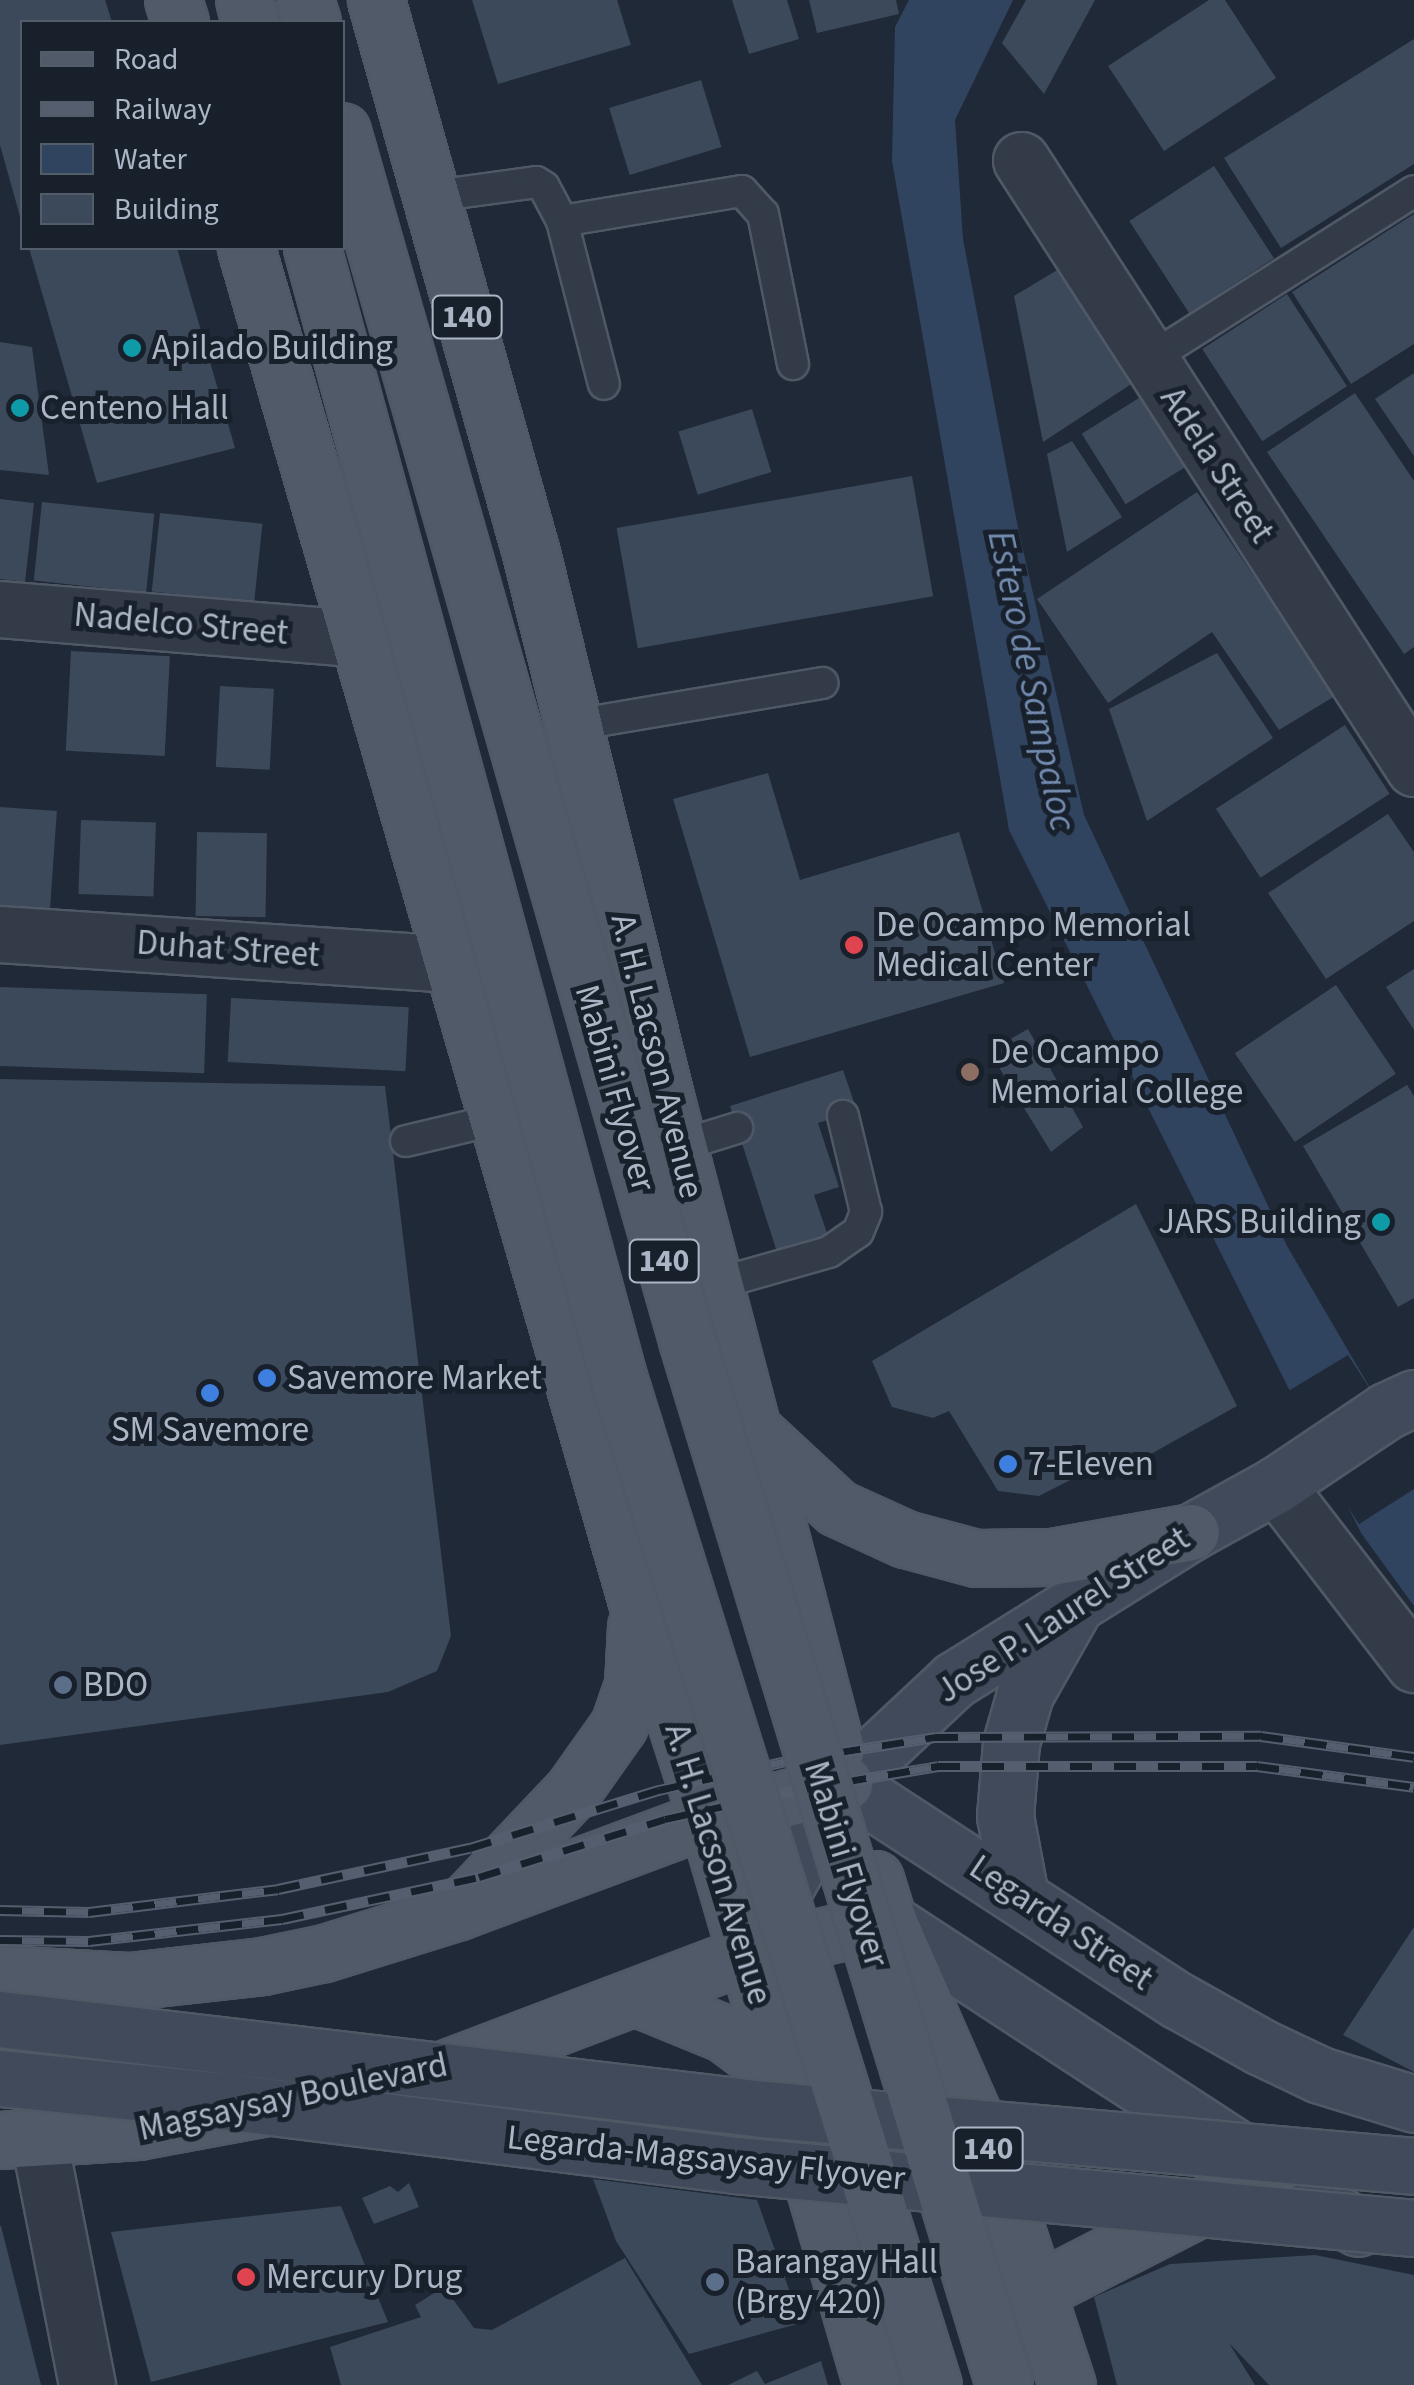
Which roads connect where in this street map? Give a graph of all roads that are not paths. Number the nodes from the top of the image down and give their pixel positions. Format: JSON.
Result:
{"nodes":[{"id":1,"x":376,"y":0,"type":"edge"},
{"id":2,"x":345,"y":142,"type":"edge"},
{"id":3,"x":1021,"y":160,"type":"dead end"},
{"id":4,"x":1414,"y":191,"type":"edge"},
{"id":5,"x":434,"y":196,"type":"junction"},
{"id":6,"x":562,"y":221,"type":"junction"},
{"id":7,"x":247,"y":250,"type":"edge"},
{"id":8,"x":313,"y":250,"type":"edge"},
{"id":9,"x":1148,"y":360,"type":"junction"},
{"id":10,"x":793,"y":364,"type":"dead end"},
{"id":11,"x":604,"y":384,"type":"dead end"},
{"id":12,"x":0,"y":609,"type":"edge"},
{"id":13,"x":362,"y":639,"type":"junction"},
{"id":14,"x":822,"y":684,"type":"dead end"},
{"id":15,"x":574,"y":725,"type":"junction"},
{"id":16,"x":1414,"y":768,"type":"edge"},
{"id":17,"x":0,"y":934,"type":"edge"},
{"id":18,"x":455,"y":964,"type":"junction"},
{"id":19,"x":843,"y":1116,"type":"dead end"},
{"id":20,"x":498,"y":1119,"type":"junction"},
{"id":21,"x":737,"y":1128,"type":"dead end"},
{"id":22,"x":406,"y":1141,"type":"dead end"},
{"id":23,"x":679,"y":1146,"type":"junction"},
{"id":24,"x":716,"y":1284,"type":"junction"},
{"id":25,"x":1406,"y":1405,"type":"edge"},
{"id":26,"x":756,"y":1433,"type":"junction"},
{"id":27,"x":1296,"y":1470,"type":"junction"},
{"id":28,"x":1191,"y":1532,"type":"junction"},
{"id":29,"x":637,"y":1602,"type":"junction"},
{"id":30,"x":1076,"y":1604,"type":"junction"},
{"id":31,"x":1414,"y":1664,"type":"edge"},
{"id":32,"x":844,"y":1783,"type":"junction"},
{"id":33,"x":706,"y":1818,"type":"junction"},
{"id":34,"x":1020,"y":1896,"type":"junction"},
{"id":35,"x":458,"y":1911,"type":"junction"},
{"id":36,"x":888,"y":1921,"type":"junction"},
{"id":37,"x":747,"y":1954,"type":"junction"},
{"id":38,"x":0,"y":1974,"type":"edge"},
{"id":39,"x":635,"y":1997,"type":"junction"},
{"id":40,"x":0,"y":2020,"type":"edge"},
{"id":41,"x":782,"y":2077,"type":"junction"},
{"id":42,"x":0,"y":2078,"type":"edge"},
{"id":43,"x":1414,"y":2104,"type":"edge"},
{"id":44,"x":20,"y":2140,"type":"edge"},
{"id":45,"x":1414,"y":2166,"type":"edge"},
{"id":46,"x":1270,"y":2172,"type":"junction"},
{"id":47,"x":1414,"y":2228,"type":"edge"},
{"id":48,"x":1414,"y":2252,"type":"edge"},
{"id":49,"x":1038,"y":2292,"type":"junction"},
{"id":50,"x":88,"y":2385,"type":"edge"},
{"id":51,"x":872,"y":2385,"type":"edge"},
{"id":52,"x":933,"y":2385,"type":"edge"},
{"id":53,"x":1004,"y":2385,"type":"edge"},
{"id":54,"x":1067,"y":2385,"type":"edge"}],
"edges":[{"from":1,"to":5,"type":"main road","name":"A. H. Lacson Avenue","number":"140"},
{"from":2,"to":53,"type":"main road","name":"Mabini Flyover","number":"140","bridge":true},
{"from":3,"to":9,"type":"street","name":"Adela Street"},
{"from":4,"to":9,"type":"lane"},
{"from":5,"to":6,"type":"lane"},
{"from":5,"to":15,"type":"main road","name":"A. H. Lacson Avenue","number":"140"},
{"from":6,"to":10,"type":"lane"},
{"from":6,"to":11,"type":"lane"},
{"from":7,"to":13,"type":"main road","name":"A. H. Lacson Avenue"},
{"from":8,"to":52,"type":"main road","name":"Mabini Flyover","number":"140","bridge":true},
{"from":9,"to":16,"type":"street","name":"Adela Street"},
{"from":12,"to":13,"type":"street","name":"Nadelco Street"},
{"from":13,"to":18,"type":"main road","name":"A. H. Lacson Avenue"},
{"from":14,"to":15,"type":"lane"},
{"from":15,"to":23,"type":"main road","name":"A. H. Lacson Avenue","number":"140"},
{"from":17,"to":18,"type":"street","name":"Duhat Street"},
{"from":18,"to":20,"type":"main road","name":"A. H. Lacson Avenue"},
{"from":19,"to":24,"type":"lane"},
{"from":20,"to":22,"type":"lane"},
{"from":20,"to":29,"type":"main road","name":"A. H. Lacson Avenue"},
{"from":21,"to":23,"type":"lane"},
{"from":23,"to":24,"type":"main road","name":"A. H. Lacson Avenue","number":"140"},
{"from":24,"to":26,"type":"main road","name":"A. H. Lacson Avenue","number":"140"},
{"from":25,"to":27,"type":"main road","name":"Jose P. Laurel Street"},
{"from":26,"to":28,"type":"main road"},
{"from":26,"to":32,"type":"main road","name":"A. H. Lacson Avenue","number":"140"},
{"from":27,"to":28,"type":"main road","name":"Jose P. Laurel Street"},
{"from":27,"to":31,"type":"street"},
{"from":28,"to":30,"type":"main road","name":"Jose P. Laurel Street"},
{"from":29,"to":33,"type":"main road","name":"A. H. Lacson Avenue"},
{"from":29,"to":35,"type":"main road"},
{"from":30,"to":32,"type":"main road","name":"Jose P. Laurel Street"},
{"from":30,"to":34,"type":"main road"},
{"from":32,"to":33,"type":"main road"},
{"from":32,"to":34,"type":"main road","name":"Legarda Street"},
{"from":32,"to":36,"type":"main road","name":"A. H. Lacson Avenue","number":"140"},
{"from":32,"to":37,"type":"main road","name":"Jose P. Laurel Street"},
{"from":33,"to":35,"type":"main road"},
{"from":33,"to":37,"type":"main road","name":"A. H. Lacson Avenue"},
{"from":34,"to":43,"type":"main road","name":"Legarda Street"},
{"from":35,"to":38,"type":"main road"},
{"from":36,"to":37,"type":"main road"},
{"from":36,"to":46,"type":"main road"},
{"from":36,"to":49,"type":"main road","name":"A. H. Lacson Avenue","number":"140"},
{"from":37,"to":39,"type":"main road","name":"Magsaysay Boulevard"},
{"from":37,"to":41,"type":"main road","name":"A. H. Lacson Avenue"},
{"from":39,"to":41,"type":"main road"},
{"from":39,"to":44,"type":"main road","name":"Magsaysay Boulevard"},
{"from":40,"to":45,"type":"main road","name":"Legarda-Magsaysay Flyover","bridge":true},
{"from":41,"to":51,"type":"main road","name":"A. H. Lacson Avenue"},
{"from":42,"to":47,"type":"main road","name":"Legarda-Magsaysay Flyover","bridge":true},
{"from":44,"to":50,"type":"street"},
{"from":46,"to":48,"type":"main road"},
{"from":46,"to":49,"type":"main road"},
{"from":49,"to":54,"type":"main road","name":"A. H. Lacson Avenue","number":"140"}]}
